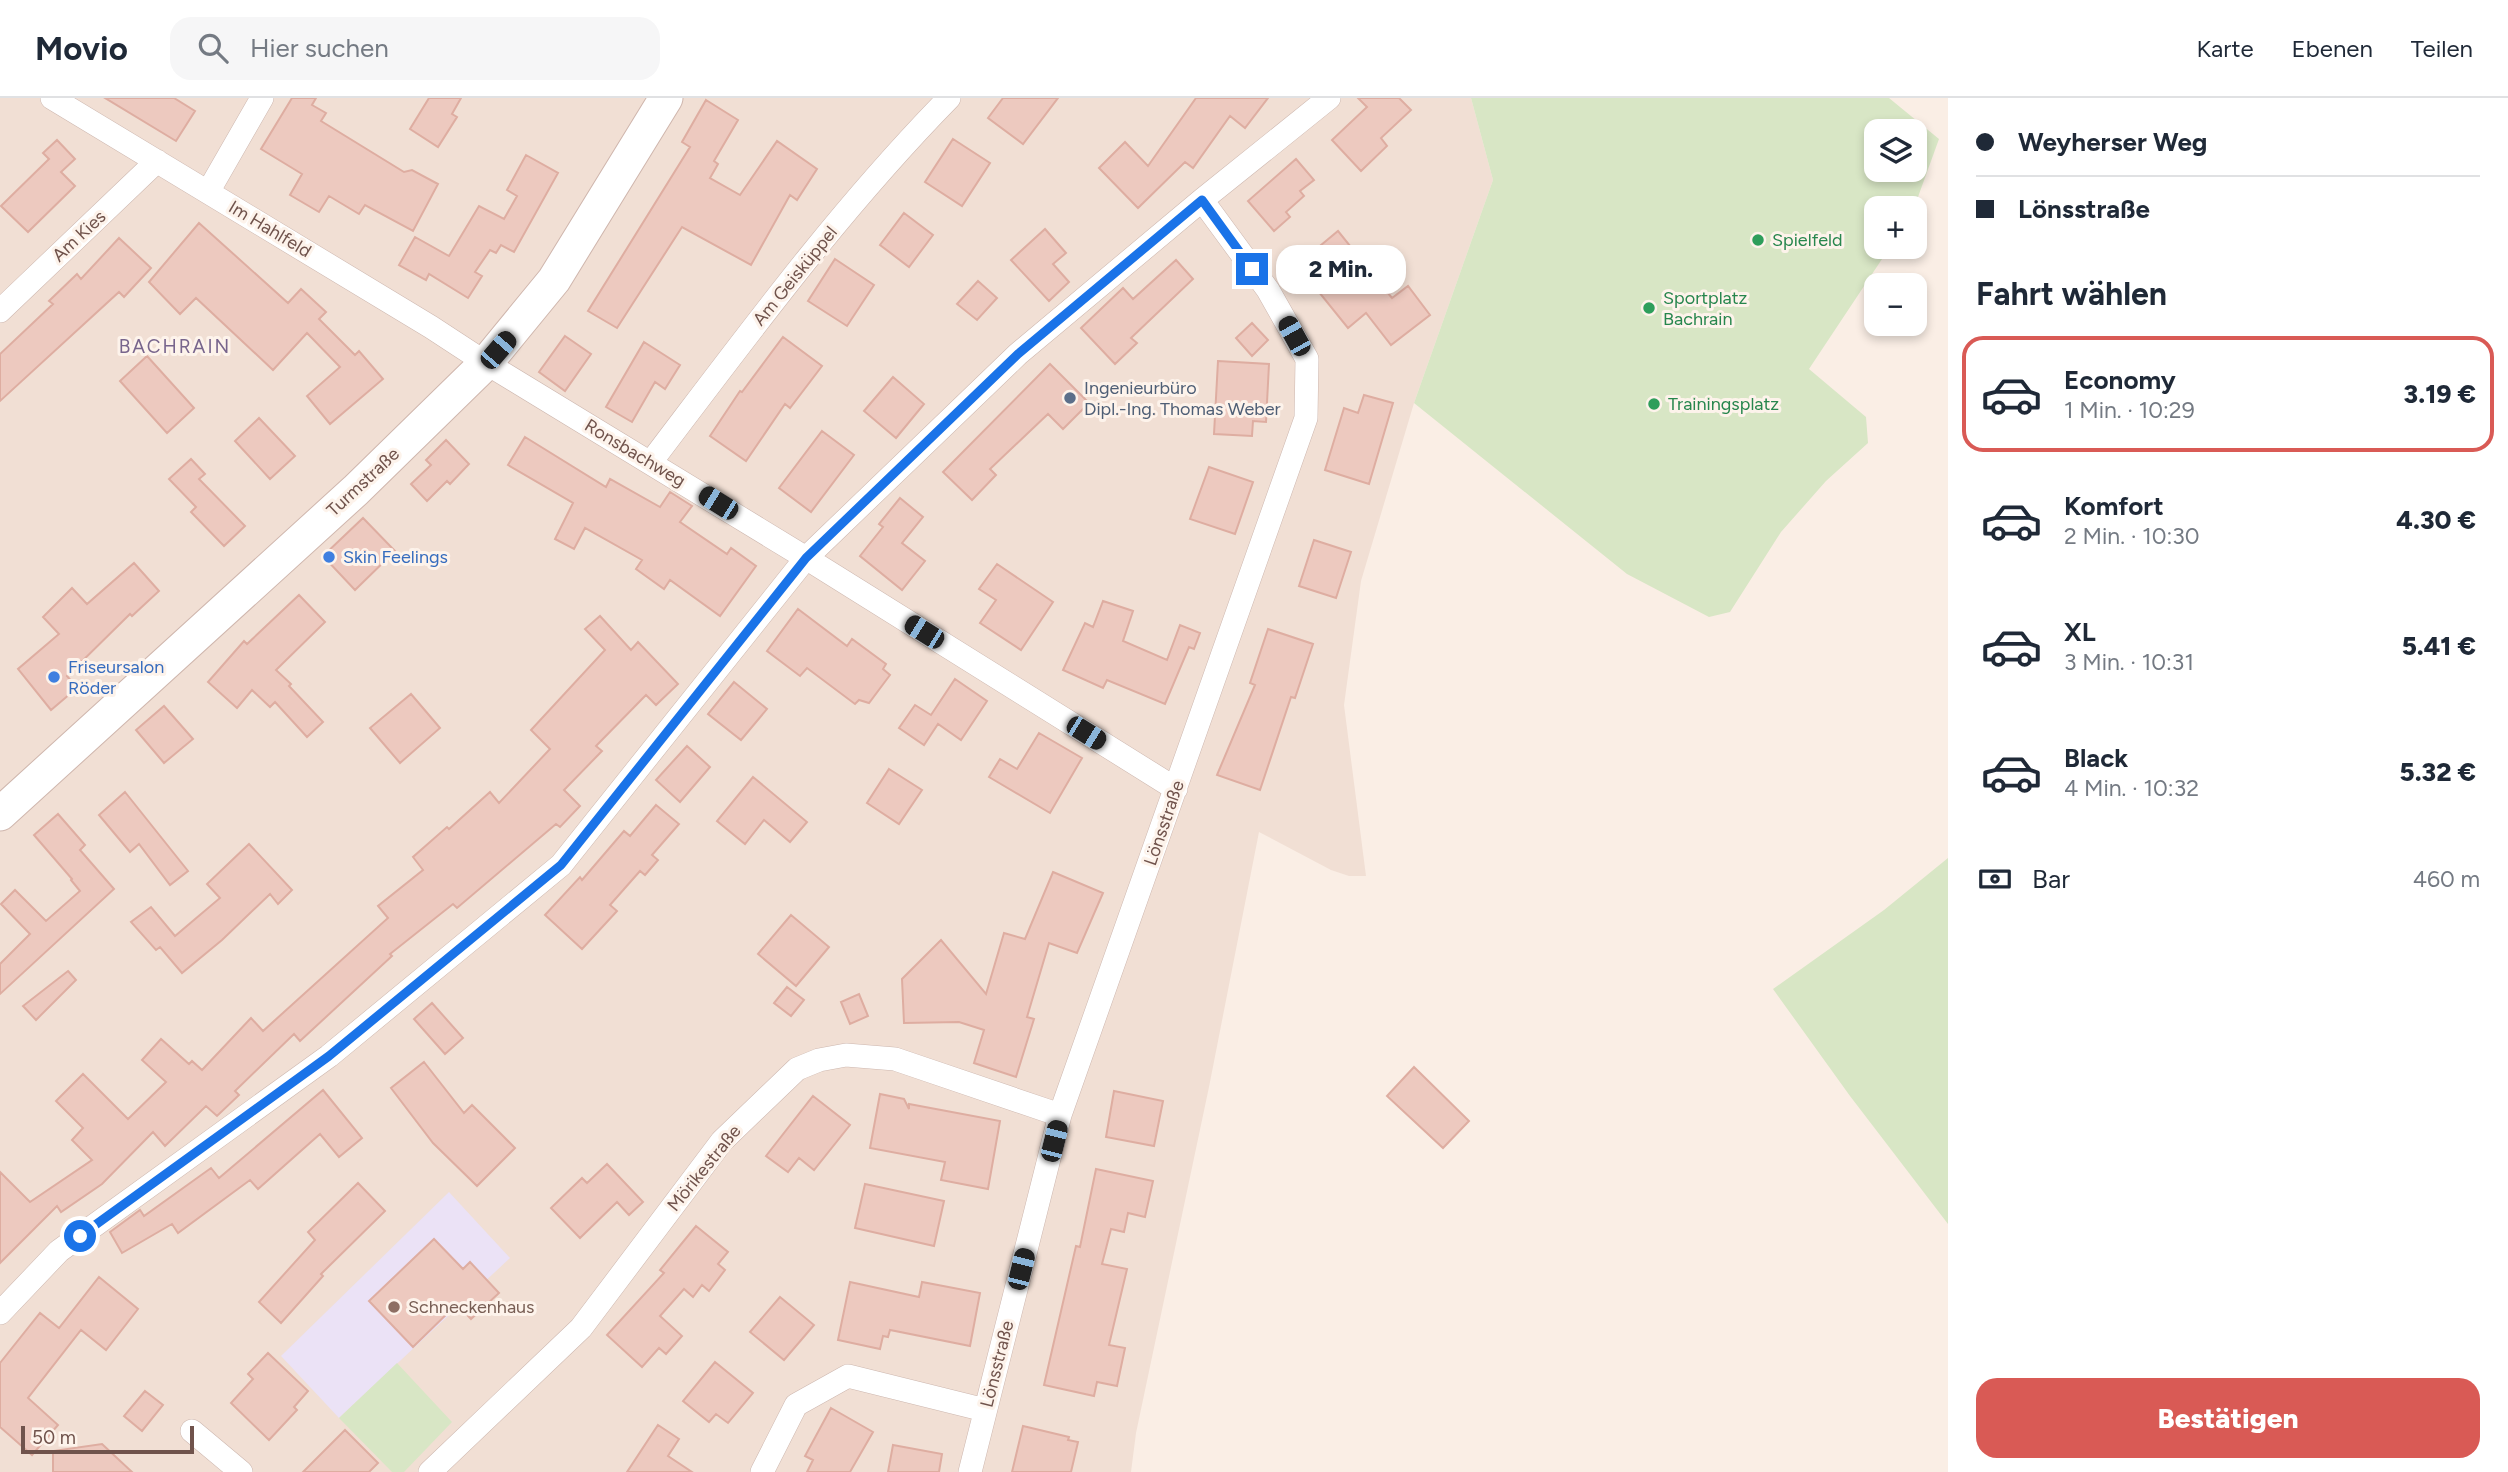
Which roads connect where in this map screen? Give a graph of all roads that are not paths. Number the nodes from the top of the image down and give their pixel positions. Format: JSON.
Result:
{"nodes":[{"id":1,"x":51,"y":98,"type":"edge"},
{"id":2,"x":262,"y":98,"type":"edge"},
{"id":3,"x":666,"y":98,"type":"edge"},
{"id":4,"x":949,"y":98,"type":"edge"},
{"id":5,"x":1329,"y":98,"type":"edge"},
{"id":6,"x":157,"y":161,"type":"junction"},
{"id":7,"x":208,"y":192,"type":"junction"},
{"id":8,"x":1202,"y":200,"type":"junction"},
{"id":9,"x":0,"y":311,"type":"edge"},
{"id":10,"x":486,"y":363,"type":"junction"},
{"id":11,"x":651,"y":463,"type":"junction"},
{"id":12,"x":806,"y":558,"type":"junction"},
{"id":13,"x":1176,"y":789,"type":"junction"},
{"id":14,"x":0,"y":814,"type":"edge"},
{"id":15,"x":1060,"y":1115,"type":"junction"},
{"id":16,"x":0,"y":1313,"type":"edge"},
{"id":17,"x":985,"y":1410,"type":"junction"},
{"id":18,"x":191,"y":1430,"type":"dead end"},
{"id":19,"x":241,"y":1472,"type":"edge"},
{"id":20,"x":430,"y":1472,"type":"edge"},
{"id":21,"x":762,"y":1472,"type":"edge"},
{"id":22,"x":970,"y":1472,"type":"edge"}],
"edges":[{"from":1,"to":6,"type":"street","name":"Im Hahlfeld"},
{"from":2,"to":7,"type":"street"},
{"from":3,"to":10,"type":"main road","name":"Turmstraße"},
{"from":4,"to":11,"type":"street","name":"Am Geisküppel"},
{"from":5,"to":8,"type":"street"},
{"from":6,"to":7,"type":"street","name":"Im Hahlfeld"},
{"from":6,"to":9,"type":"street","name":"Am Kies"},
{"from":7,"to":10,"type":"street","name":"Im Hahlfeld"},
{"from":8,"to":12,"type":"street"},
{"from":8,"to":13,"type":"street","name":"Lönsstraße"},
{"from":10,"to":11,"type":"street","name":"Ronsbachweg"},
{"from":10,"to":14,"type":"main road","name":"Turmstraße"},
{"from":11,"to":12,"type":"street","name":"Ronsbachweg"},
{"from":12,"to":13,"type":"street","name":"Ronsbachweg"},
{"from":12,"to":16,"type":"street"},
{"from":13,"to":15,"type":"street","name":"Lönsstraße"},
{"from":15,"to":17,"type":"street","name":"Lönsstraße"},
{"from":15,"to":20,"type":"street","name":"Mörikestraße"},
{"from":17,"to":21,"type":"street"},
{"from":17,"to":22,"type":"street","name":"Lönsstraße"},
{"from":18,"to":19,"type":"street"}]}
